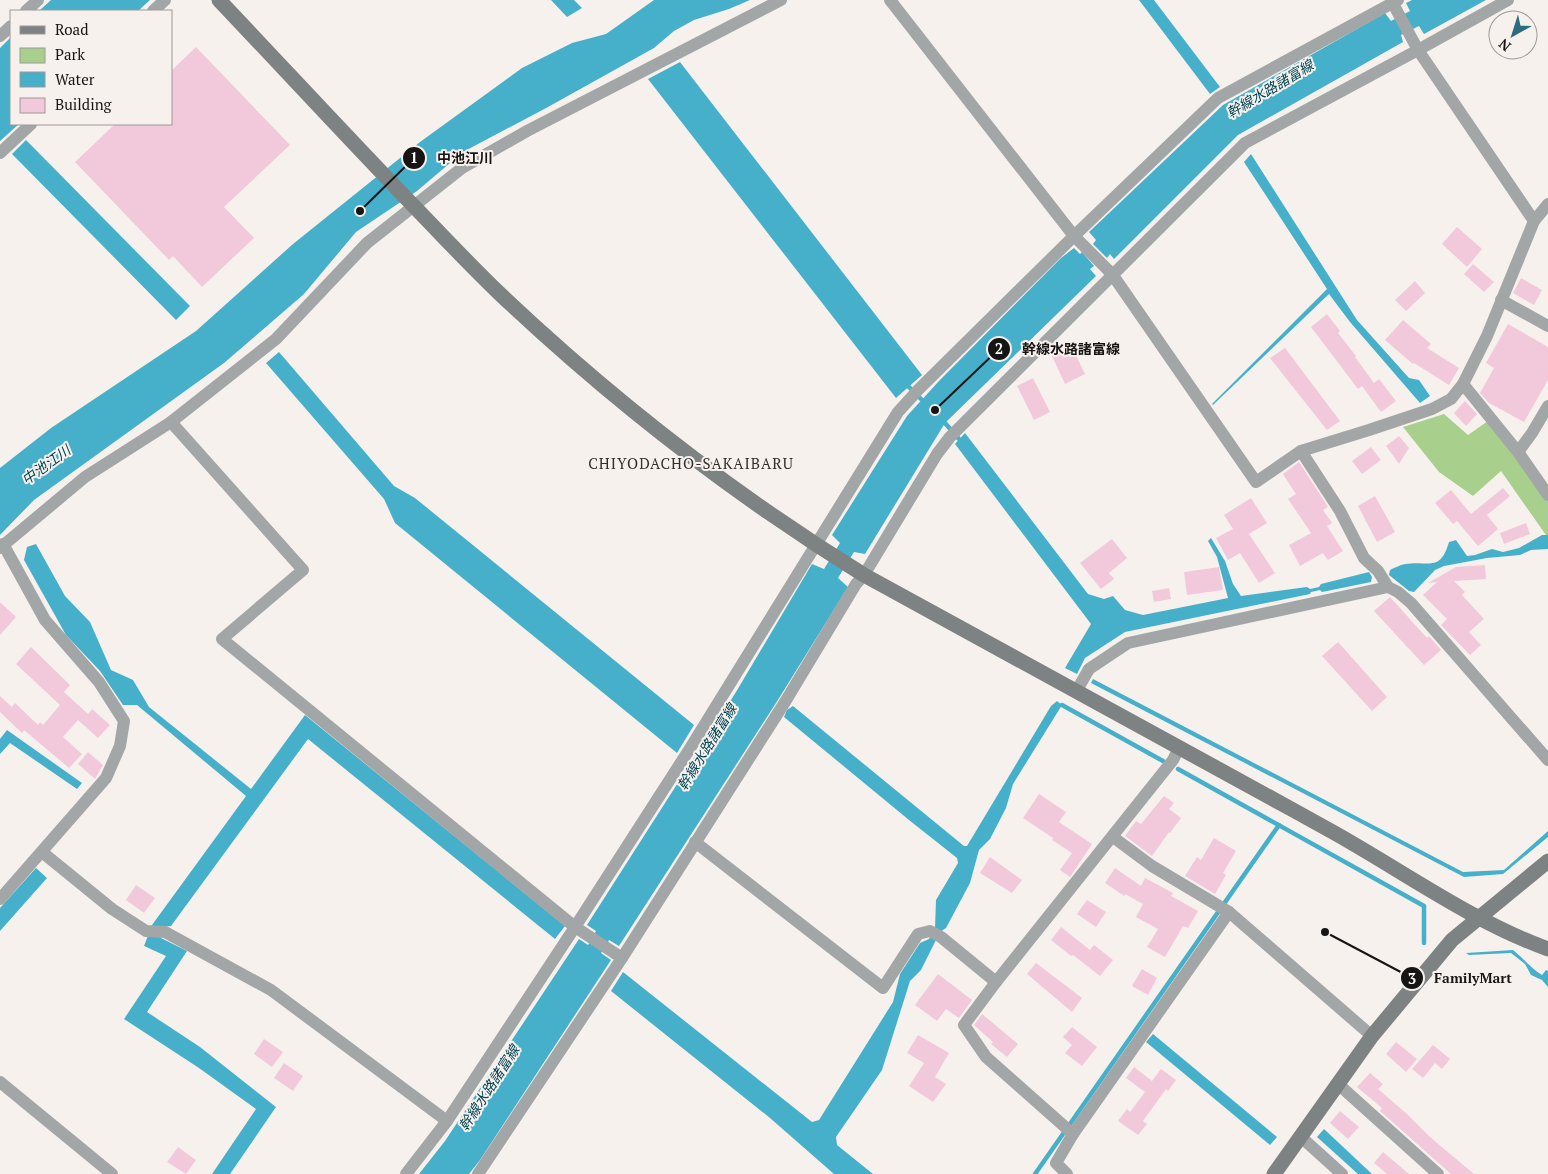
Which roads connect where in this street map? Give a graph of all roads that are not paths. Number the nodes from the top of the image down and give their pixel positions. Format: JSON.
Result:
{"nodes":[{"id":1,"x":38,"y":0,"type":"edge"},
{"id":2,"x":165,"y":0,"type":"edge"},
{"id":3,"x":219,"y":0,"type":"edge"},
{"id":4,"x":781,"y":0,"type":"edge"},
{"id":5,"x":890,"y":0,"type":"edge"},
{"id":6,"x":1508,"y":0,"type":"edge"},
{"id":7,"x":1395,"y":4,"type":"edge"},
{"id":8,"x":27,"y":10,"type":"edge"},
{"id":9,"x":154,"y":10,"type":"edge"},
{"id":10,"x":10,"y":27,"type":"edge"},
{"id":11,"x":0,"y":36,"type":"edge"},
{"id":12,"x":1418,"y":50,"type":"junction"},
{"id":13,"x":31,"y":125,"type":"edge"},
{"id":14,"x":0,"y":153,"type":"edge"},
{"id":15,"x":1548,"y":204,"type":"edge"},
{"id":16,"x":414,"y":206,"type":"junction"},
{"id":17,"x":1534,"y":221,"type":"junction"},
{"id":18,"x":1078,"y":240,"type":"junction"},
{"id":19,"x":1108,"y":271,"type":"junction"},
{"id":20,"x":1501,"y":300,"type":"junction"},
{"id":21,"x":1548,"y":326,"type":"edge"},
{"id":22,"x":1463,"y":384,"type":"junction"},
{"id":23,"x":1548,"y":406,"type":"edge"},
{"id":24,"x":172,"y":422,"type":"junction"},
{"id":25,"x":1301,"y":451,"type":"junction"},
{"id":26,"x":1518,"y":452,"type":"junction"},
{"id":27,"x":1548,"y":495,"type":"edge"},
{"id":28,"x":817,"y":544,"type":"junction"},
{"id":29,"x":2,"y":546,"type":"edge"},
{"id":30,"x":864,"y":574,"type":"junction"},
{"id":31,"x":1388,"y":587,"type":"junction"},
{"id":32,"x":1076,"y":692,"type":"junction"},
{"id":33,"x":1179,"y":748,"type":"junction"},
{"id":34,"x":1548,"y":760,"type":"edge"},
{"id":35,"x":1113,"y":837,"type":"junction"},
{"id":36,"x":695,"y":842,"type":"junction"},
{"id":37,"x":42,"y":852,"type":"junction"},
{"id":38,"x":1548,"y":860,"type":"edge"},
{"id":39,"x":0,"y":899,"type":"edge"},
{"id":40,"x":1229,"y":912,"type":"junction"},
{"id":41,"x":1479,"y":917,"type":"junction"},
{"id":42,"x":575,"y":927,"type":"junction"},
{"id":43,"x":1548,"y":949,"type":"edge"},
{"id":44,"x":622,"y":958,"type":"junction"},
{"id":45,"x":996,"y":982,"type":"junction"},
{"id":46,"x":1372,"y":1036,"type":"junction"},
{"id":47,"x":0,"y":1082,"type":"edge"},
{"id":48,"x":1338,"y":1084,"type":"junction"},
{"id":49,"x":447,"y":1121,"type":"junction"},
{"id":50,"x":1073,"y":1134,"type":"junction"},
{"id":51,"x":1301,"y":1137,"type":"junction"},
{"id":52,"x":484,"y":1172,"type":"edge"},
{"id":53,"x":112,"y":1174,"type":"edge"},
{"id":54,"x":406,"y":1174,"type":"edge"},
{"id":55,"x":1068,"y":1174,"type":"edge"},
{"id":56,"x":1274,"y":1174,"type":"edge"},
{"id":57,"x":1342,"y":1174,"type":"edge"},
{"id":58,"x":1438,"y":1174,"type":"edge"}],
"edges":[{"from":1,"to":8,"type":"street"},
{"from":2,"to":9,"type":"street"},
{"from":3,"to":16,"type":"street"},
{"from":4,"to":16,"type":"street"},
{"from":5,"to":18,"type":"street"},
{"from":6,"to":12,"type":"street"},
{"from":7,"to":12,"type":"street"},
{"from":7,"to":18,"type":"street"},
{"from":10,"to":11,"type":"street"},
{"from":12,"to":17,"type":"street"},
{"from":12,"to":19,"type":"street"},
{"from":13,"to":14,"type":"street"},
{"from":15,"to":17,"type":"street"},
{"from":16,"to":24,"type":"street"},
{"from":16,"to":28,"type":"street"},
{"from":17,"to":20,"type":"street"},
{"from":18,"to":19,"type":"street"},
{"from":18,"to":28,"type":"street"},
{"from":19,"to":25,"type":"street"},
{"from":19,"to":30,"type":"street"},
{"from":20,"to":21,"type":"street"},
{"from":20,"to":22,"type":"street"},
{"from":22,"to":25,"type":"street"},
{"from":22,"to":26,"type":"street"},
{"from":23,"to":26,"type":"street"},
{"from":24,"to":29,"type":"street"},
{"from":24,"to":42,"type":"street"},
{"from":25,"to":31,"type":"street"},
{"from":26,"to":27,"type":"street"},
{"from":28,"to":30,"type":"street"},
{"from":28,"to":42,"type":"street"},
{"from":29,"to":37,"type":"street"},
{"from":30,"to":32,"type":"street"},
{"from":30,"to":36,"type":"street"},
{"from":31,"to":32,"type":"street"},
{"from":31,"to":34,"type":"street"},
{"from":32,"to":33,"type":"street"},
{"from":33,"to":35,"type":"street"},
{"from":33,"to":41,"type":"street"},
{"from":35,"to":40,"type":"street"},
{"from":35,"to":45,"type":"street"},
{"from":36,"to":44,"type":"street"},
{"from":36,"to":45,"type":"street"},
{"from":37,"to":39,"type":"street"},
{"from":37,"to":49,"type":"street"},
{"from":38,"to":41,"type":"street"},
{"from":40,"to":46,"type":"street"},
{"from":40,"to":50,"type":"street"},
{"from":41,"to":43,"type":"street"},
{"from":41,"to":46,"type":"street"},
{"from":42,"to":44,"type":"street"},
{"from":42,"to":49,"type":"street"},
{"from":44,"to":52,"type":"street"},
{"from":45,"to":50,"type":"street"},
{"from":46,"to":48,"type":"street"},
{"from":47,"to":53,"type":"street"},
{"from":48,"to":51,"type":"street"},
{"from":48,"to":58,"type":"street"},
{"from":49,"to":54,"type":"street"},
{"from":50,"to":55,"type":"street"},
{"from":51,"to":56,"type":"street"},
{"from":51,"to":57,"type":"street"}]}
